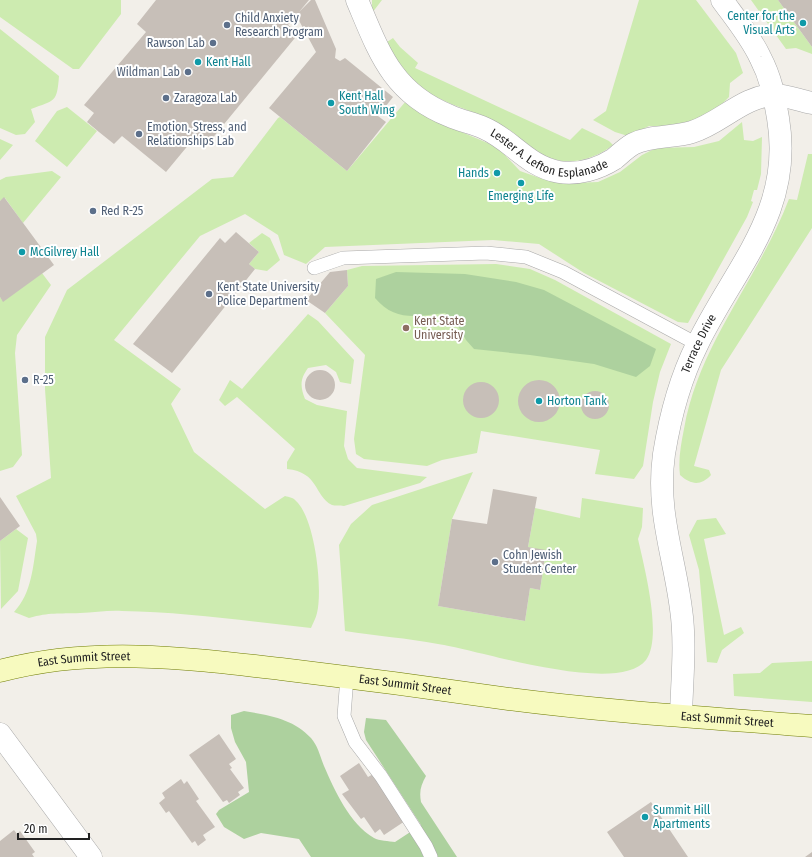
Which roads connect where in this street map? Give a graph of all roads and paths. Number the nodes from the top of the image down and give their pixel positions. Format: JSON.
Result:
{"nodes":[{"id":1,"x":357,"y":0,"type":"edge"},
{"id":2,"x":722,"y":0,"type":"edge"},
{"id":3,"x":775,"y":95,"type":"junction"},
{"id":4,"x":812,"y":103,"type":"edge"},
{"id":5,"x":314,"y":268,"type":"dead end"},
{"id":6,"x":697,"y":344,"type":"junction"},
{"id":7,"x":0,"y":671,"type":"edge"},
{"id":8,"x":346,"y":676,"type":"junction"},
{"id":9,"x":681,"y":715,"type":"junction"},
{"id":10,"x":812,"y":726,"type":"edge"},
{"id":11,"x":0,"y":734,"type":"edge"},
{"id":12,"x":91,"y":857,"type":"edge"},
{"id":13,"x":431,"y":857,"type":"edge"}],
"edges":[{"from":1,"to":3,"type":"street","name":"Lester A. Lefton Esplanade"},
{"from":2,"to":3,"type":"street","name":"Terrace Drive"},
{"from":3,"to":4,"type":"street","name":"Lester A. Lefton Esplanade"},
{"from":3,"to":6,"type":"street","name":"Terrace Drive"},
{"from":5,"to":6,"type":"lane"},
{"from":6,"to":9,"type":"street","name":"Terrace Drive"},
{"from":7,"to":8,"type":"main road","name":"East Summit Street"},
{"from":8,"to":9,"type":"main road","name":"East Summit Street"},
{"from":8,"to":13,"type":"lane"},
{"from":9,"to":10,"type":"main road","name":"East Summit Street"},
{"from":11,"to":12,"type":"street"}]}
